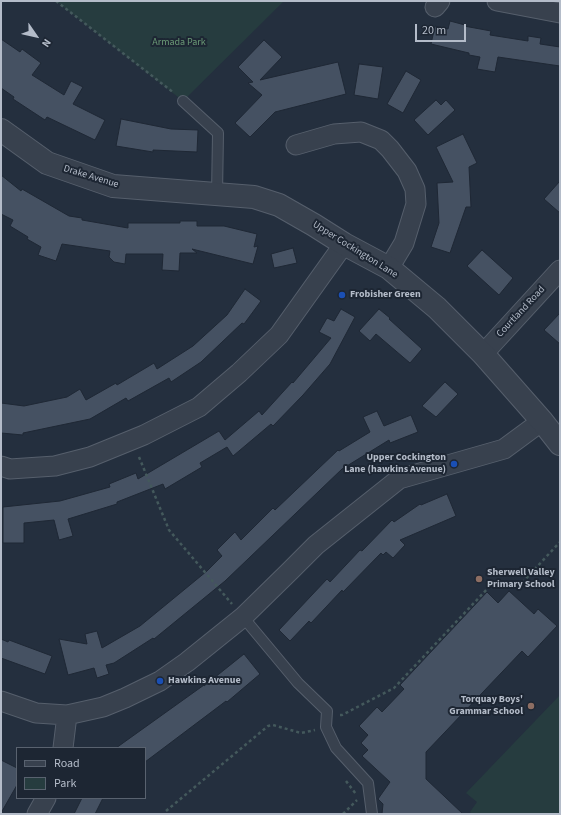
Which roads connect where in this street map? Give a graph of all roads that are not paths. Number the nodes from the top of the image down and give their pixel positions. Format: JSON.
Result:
{"nodes":[{"id":1,"x":497,"y":1,"type":"edge"},
{"id":2,"x":560,"y":13,"type":"edge"},
{"id":3,"x":184,"y":101,"type":"road end"},
{"id":4,"x":1,"y":130,"type":"edge"},
{"id":5,"x":296,"y":145,"type":"dead end"},
{"id":6,"x":217,"y":195,"type":"junction"},
{"id":7,"x":344,"y":244,"type":"junction"},
{"id":8,"x":389,"y":268,"type":"junction"},
{"id":9,"x":560,"y":270,"type":"edge"},
{"id":10,"x":483,"y":354,"type":"junction"},
{"id":11,"x":542,"y":421,"type":"junction"},
{"id":12,"x":560,"y":444,"type":"edge"},
{"id":13,"x":1,"y":466,"type":"edge"},
{"id":14,"x":243,"y":617,"type":"junction"},
{"id":15,"x":1,"y":701,"type":"edge"},
{"id":16,"x":67,"y":715,"type":"junction"},
{"id":17,"x":63,"y":747,"type":"edge"},
{"id":18,"x":45,"y":799,"type":"edge"},
{"id":19,"x":37,"y":814,"type":"edge"},
{"id":20,"x":372,"y":814,"type":"edge"}],
"edges":[{"from":1,"to":2,"type":"street"},
{"from":3,"to":6,"type":"lane"},
{"from":4,"to":6,"type":"street","name":"Drake Avenue"},
{"from":5,"to":8,"type":"street"},
{"from":6,"to":7,"type":"street","name":"Upper Cockington Lane"},
{"from":7,"to":8,"type":"street","name":"Upper Cockington Lane"},
{"from":7,"to":13,"type":"street"},
{"from":8,"to":10,"type":"street","name":"Upper Cockington Lane"},
{"from":9,"to":10,"type":"street","name":"Courtland Road"},
{"from":10,"to":11,"type":"street","name":"Upper Cockington Lane"},
{"from":11,"to":12,"type":"street","name":"Upper Cockington Lane"},
{"from":11,"to":14,"type":"street"},
{"from":14,"to":16,"type":"street"},
{"from":14,"to":20,"type":"lane"},
{"from":15,"to":16,"type":"street"},
{"from":16,"to":17,"type":"street"},
{"from":18,"to":19,"type":"street"}]}
